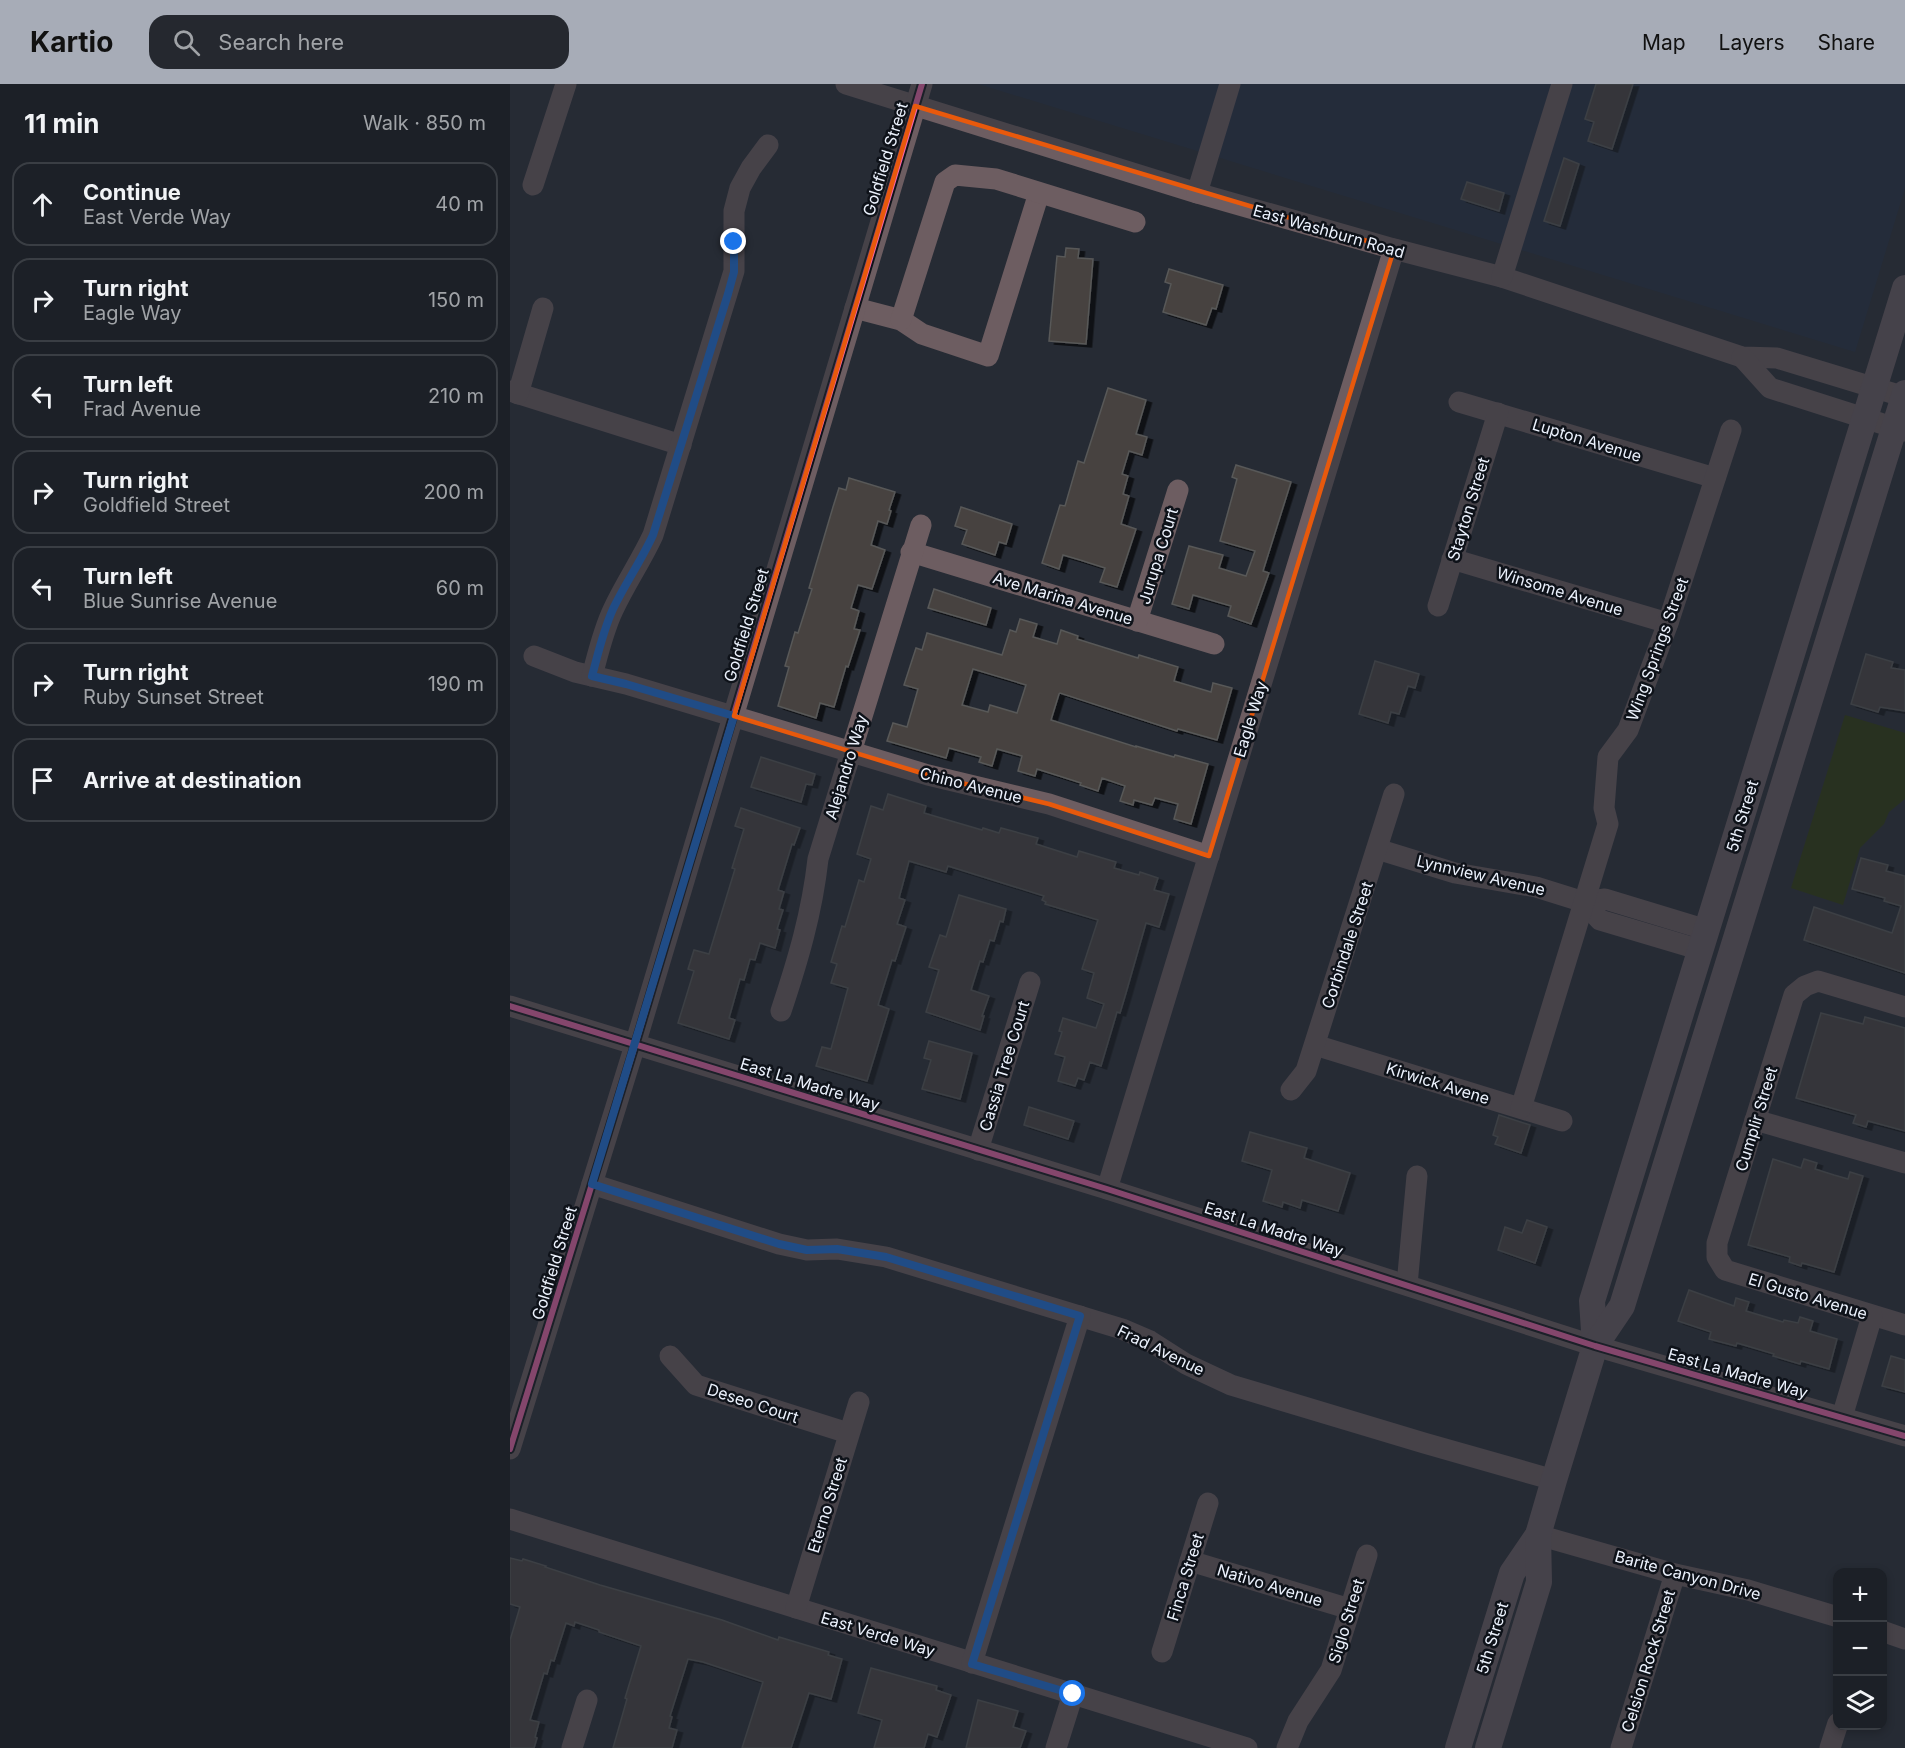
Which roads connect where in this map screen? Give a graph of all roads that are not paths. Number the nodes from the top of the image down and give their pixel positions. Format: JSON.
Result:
{"nodes":[{"id":1,"x":566,"y":84,"type":"edge"},
{"id":2,"x":846,"y":84,"type":"edge"},
{"id":3,"x":922,"y":84,"type":"edge"},
{"id":4,"x":1230,"y":84,"type":"edge"},
{"id":5,"x":1562,"y":84,"type":"edge"},
{"id":6,"x":915,"y":106,"type":"junction"},
{"id":7,"x":768,"y":145,"type":"dead end"},
{"id":8,"x":533,"y":185,"type":"dead end"},
{"id":9,"x":1039,"y":193,"type":"junction"},
{"id":10,"x":1197,"y":193,"type":"junction"},
{"id":11,"x":1135,"y":222,"type":"dead end"},
{"id":12,"x":1394,"y":249,"type":"junction"},
{"id":13,"x":1502,"y":277,"type":"junction"},
{"id":14,"x":1905,"y":288,"type":"edge"},
{"id":15,"x":543,"y":308,"type":"dead end"},
{"id":16,"x":855,"y":308,"type":"junction"},
{"id":17,"x":902,"y":320,"type":"junction"},
{"id":18,"x":1742,"y":357,"type":"junction"},
{"id":19,"x":1875,"y":388,"type":"junction"},
{"id":20,"x":514,"y":393,"type":"edge"},
{"id":21,"x":1905,"y":396,"type":"edge"},
{"id":22,"x":1459,"y":402,"type":"dead end"},
{"id":23,"x":1498,"y":413,"type":"junction"},
{"id":24,"x":1866,"y":418,"type":"junction"},
{"id":25,"x":1900,"y":429,"type":"edge"},
{"id":26,"x":1731,"y":430,"type":"dead end"},
{"id":27,"x":681,"y":445,"type":"junction"},
{"id":28,"x":1715,"y":478,"type":"junction"},
{"id":29,"x":1178,"y":490,"type":"dead end"},
{"id":30,"x":921,"y":525,"type":"dead end"},
{"id":31,"x":911,"y":552,"type":"junction"},
{"id":32,"x":1452,"y":559,"type":"junction"},
{"id":33,"x":1438,"y":606,"type":"dead end"},
{"id":34,"x":1137,"y":621,"type":"junction"},
{"id":35,"x":1668,"y":623,"type":"junction"},
{"id":36,"x":1214,"y":644,"type":"dead end"},
{"id":37,"x":534,"y":656,"type":"dead end"},
{"id":38,"x":592,"y":676,"type":"junction"},
{"id":39,"x":734,"y":716,"type":"junction"},
{"id":40,"x":850,"y":752,"type":"junction"},
{"id":41,"x":1394,"y":795,"type":"dead end"},
{"id":42,"x":1377,"y":849,"type":"junction"},
{"id":43,"x":1209,"y":856,"type":"junction"},
{"id":44,"x":1584,"y":902,"type":"junction"},
{"id":45,"x":1630,"y":906,"type":"junction"},
{"id":46,"x":1624,"y":927,"type":"junction"},
{"id":47,"x":1704,"y":940,"type":"junction"},
{"id":48,"x":1030,"y":982,"type":"dead end"},
{"id":49,"x":510,"y":1006,"type":"edge"},
{"id":50,"x":1905,"y":1007,"type":"edge"},
{"id":51,"x":781,"y":1011,"type":"dead end"},
{"id":52,"x":635,"y":1045,"type":"junction"},
{"id":53,"x":1315,"y":1045,"type":"junction"},
{"id":54,"x":1291,"y":1090,"type":"dead end"},
{"id":55,"x":1521,"y":1108,"type":"junction"},
{"id":56,"x":1755,"y":1120,"type":"junction"},
{"id":57,"x":1562,"y":1121,"type":"dead end"},
{"id":58,"x":978,"y":1150,"type":"junction"},
{"id":59,"x":1905,"y":1163,"type":"edge"},
{"id":60,"x":1417,"y":1176,"type":"dead end"},
{"id":61,"x":592,"y":1184,"type":"junction"},
{"id":62,"x":1107,"y":1190,"type":"junction"},
{"id":63,"x":1717,"y":1257,"type":"joint"},
{"id":64,"x":1407,"y":1286,"type":"junction"},
{"id":65,"x":1080,"y":1316,"type":"junction"},
{"id":66,"x":1872,"y":1316,"type":"junction"},
{"id":67,"x":1905,"y":1325,"type":"edge"},
{"id":68,"x":1595,"y":1346,"type":"junction"},
{"id":69,"x":670,"y":1356,"type":"dead end"},
{"id":70,"x":859,"y":1402,"type":"dead end"},
{"id":71,"x":1842,"y":1417,"type":"junction"},
{"id":72,"x":848,"y":1434,"type":"junction"},
{"id":73,"x":1905,"y":1436,"type":"edge"},
{"id":74,"x":510,"y":1449,"type":"edge"},
{"id":75,"x":1554,"y":1480,"type":"junction"},
{"id":76,"x":1208,"y":1503,"type":"dead end"},
{"id":77,"x":510,"y":1519,"type":"edge"},
{"id":78,"x":1538,"y":1534,"type":"junction"},
{"id":79,"x":1367,"y":1555,"type":"dead end"},
{"id":80,"x":1190,"y":1560,"type":"junction"},
{"id":81,"x":1675,"y":1574,"type":"junction"},
{"id":82,"x":796,"y":1608,"type":"junction"},
{"id":83,"x":1350,"y":1609,"type":"junction"},
{"id":84,"x":1833,"y":1616,"type":"edge"},
{"id":85,"x":1887,"y":1633,"type":"edge"},
{"id":86,"x":1905,"y":1639,"type":"edge"},
{"id":87,"x":1162,"y":1652,"type":"dead end"},
{"id":88,"x":972,"y":1664,"type":"junction"},
{"id":89,"x":1073,"y":1694,"type":"junction"},
{"id":90,"x":587,"y":1700,"type":"dead end"},
{"id":91,"x":1836,"y":1730,"type":"edge"},
{"id":92,"x":572,"y":1748,"type":"edge"},
{"id":93,"x":1056,"y":1748,"type":"edge"},
{"id":94,"x":1247,"y":1748,"type":"edge"},
{"id":95,"x":1287,"y":1748,"type":"edge"},
{"id":96,"x":1458,"y":1748,"type":"edge"},
{"id":97,"x":1488,"y":1748,"type":"edge"},
{"id":98,"x":1621,"y":1748,"type":"edge"},
{"id":99,"x":1830,"y":1748,"type":"edge"}],
"edges":[{"from":1,"to":8,"type":"street"},
{"from":2,"to":6,"type":"street","name":"East Washburn Road"},
{"from":3,"to":6,"type":"street","name":"Goldfield Street"},
{"from":4,"to":10,"type":"street"},
{"from":5,"to":13,"type":"street"},
{"from":6,"to":10,"type":"street","name":"East Washburn Road"},
{"from":6,"to":16,"type":"street","name":"Goldfield Street"},
{"from":7,"to":27,"type":"street"},
{"from":9,"to":11,"type":"street"},
{"from":9,"to":17,"type":"street"},
{"from":9,"to":17,"type":"street"},
{"from":10,"to":12,"type":"street","name":"East Washburn Road"},
{"from":12,"to":13,"type":"street","name":"East Washburn Road"},
{"from":12,"to":43,"type":"street","name":"Eagle Way"},
{"from":13,"to":18,"type":"street","name":"East Washburn Road"},
{"from":14,"to":19,"type":"main road","name":"5th Street"},
{"from":15,"to":20,"type":"street"},
{"from":16,"to":17,"type":"street"},
{"from":16,"to":39,"type":"street","name":"Goldfield Street"},
{"from":18,"to":19,"type":"street","name":"East Washburn Road"},
{"from":18,"to":24,"type":"street","name":"East Washburn Road"},
{"from":19,"to":21,"type":"street","name":"East Washburn Road"},
{"from":19,"to":24,"type":"main road","name":"5th Street"},
{"from":20,"to":27,"type":"street"},
{"from":21,"to":25,"type":"main road","name":"5th Street"},
{"from":22,"to":23,"type":"street","name":"Lupton Avenue"},
{"from":23,"to":28,"type":"street","name":"Lupton Avenue"},
{"from":23,"to":32,"type":"street","name":"Stayton Street"},
{"from":24,"to":25,"type":"street","name":"East Washburn Road"},
{"from":24,"to":47,"type":"main road","name":"5th Street"},
{"from":25,"to":68,"type":"main road","name":"5th Street"},
{"from":26,"to":28,"type":"street","name":"Wing Springs Street"},
{"from":27,"to":38,"type":"street"},
{"from":28,"to":35,"type":"street","name":"Wing Springs Street"},
{"from":29,"to":34,"type":"street","name":"Jurupa Court"},
{"from":30,"to":31,"type":"street","name":"Alejandro Way"},
{"from":31,"to":34,"type":"street","name":"Ave Marina Avenue"},
{"from":31,"to":40,"type":"street","name":"Alejandro Way"},
{"from":32,"to":33,"type":"street","name":"Stayton Street"},
{"from":32,"to":35,"type":"street","name":"Winsome Avenue"},
{"from":34,"to":36,"type":"street","name":"Ave Marina Avenue"},
{"from":35,"to":44,"type":"street","name":"Wing Springs Street"},
{"from":37,"to":38,"type":"street","name":"Chino Avenue"},
{"from":38,"to":39,"type":"street","name":"Chino Avenue"},
{"from":39,"to":40,"type":"street","name":"Chino Avenue"},
{"from":39,"to":52,"type":"street","name":"Goldfield Street"},
{"from":40,"to":43,"type":"street","name":"Chino Avenue"},
{"from":40,"to":51,"type":"street","name":"Alejandro Way"},
{"from":41,"to":42,"type":"street","name":"Corbindale Street"},
{"from":42,"to":44,"type":"street","name":"Lynnview Avenue"},
{"from":42,"to":53,"type":"street","name":"Corbindale Street"},
{"from":43,"to":62,"type":"street","name":"Eagle Way"},
{"from":44,"to":45,"type":"street","name":"Lynnview Avenue"},
{"from":44,"to":46,"type":"street","name":"Lynnview Avenue"},
{"from":44,"to":55,"type":"street","name":"Wing Springs Street"},
{"from":45,"to":46,"type":"street"},
{"from":45,"to":47,"type":"street","name":"Lynnview Avenue"},
{"from":46,"to":47,"type":"street","name":"Lynnview Avenue"},
{"from":47,"to":68,"type":"main road","name":"5th Street"},
{"from":48,"to":58,"type":"street","name":"Cassia Tree Court"},
{"from":49,"to":52,"type":"street","name":"East La Madre Way"},
{"from":50,"to":56,"type":"street","name":"Cumplir Street"},
{"from":52,"to":58,"type":"street","name":"East La Madre Way"},
{"from":52,"to":61,"type":"street","name":"Goldfield Street"},
{"from":53,"to":54,"type":"street","name":"Corbindale Street"},
{"from":53,"to":55,"type":"street","name":"Kirwick Avene"},
{"from":55,"to":57,"type":"street","name":"Kirwick Avene"},
{"from":56,"to":59,"type":"street"},
{"from":56,"to":63,"type":"street","name":"Cumplir Street"},
{"from":58,"to":62,"type":"street","name":"East La Madre Way"},
{"from":60,"to":64,"type":"street"},
{"from":61,"to":65,"type":"street","name":"Frad Avenue"},
{"from":61,"to":74,"type":"street","name":"Goldfield Street"},
{"from":62,"to":64,"type":"street","name":"East La Madre Way"},
{"from":63,"to":66,"type":"street","name":"El Gusto Avenue"},
{"from":64,"to":68,"type":"street","name":"East La Madre Way"},
{"from":65,"to":75,"type":"street","name":"Frad Avenue"},
{"from":65,"to":88,"type":"street"},
{"from":66,"to":67,"type":"street","name":"El Gusto Avenue"},
{"from":66,"to":71,"type":"street"},
{"from":68,"to":71,"type":"street","name":"East La Madre Way"},
{"from":68,"to":75,"type":"main road","name":"5th Street"},
{"from":69,"to":72,"type":"street","name":"Deseo Court"},
{"from":70,"to":72,"type":"street","name":"Eterno Street"},
{"from":71,"to":73,"type":"street","name":"East La Madre Way"},
{"from":72,"to":82,"type":"street","name":"Eterno Street"},
{"from":75,"to":78,"type":"main road","name":"5th Street"},
{"from":76,"to":80,"type":"street","name":"Finca Street"},
{"from":77,"to":82,"type":"street","name":"East Verde Way"},
{"from":78,"to":81,"type":"street","name":"Barite Canyon Drive"},
{"from":78,"to":96,"type":"main road","name":"5th Street"},
{"from":78,"to":97,"type":"main road","name":"5th Street"},
{"from":79,"to":83,"type":"street","name":"Siglo Street"},
{"from":80,"to":83,"type":"street","name":"Nativo Avenue"},
{"from":80,"to":87,"type":"street","name":"Finca Street"},
{"from":81,"to":84,"type":"street","name":"Barite Canyon Drive"},
{"from":81,"to":98,"type":"street","name":"Celsion Rock Street"},
{"from":82,"to":88,"type":"street","name":"East Verde Way"},
{"from":83,"to":95,"type":"street","name":"Siglo Street"},
{"from":85,"to":86,"type":"street"},
{"from":88,"to":89,"type":"street","name":"East Verde Way"},
{"from":89,"to":93,"type":"street"},
{"from":89,"to":94,"type":"street","name":"East Verde Way"},
{"from":90,"to":92,"type":"street"},
{"from":91,"to":99,"type":"street"}]}
